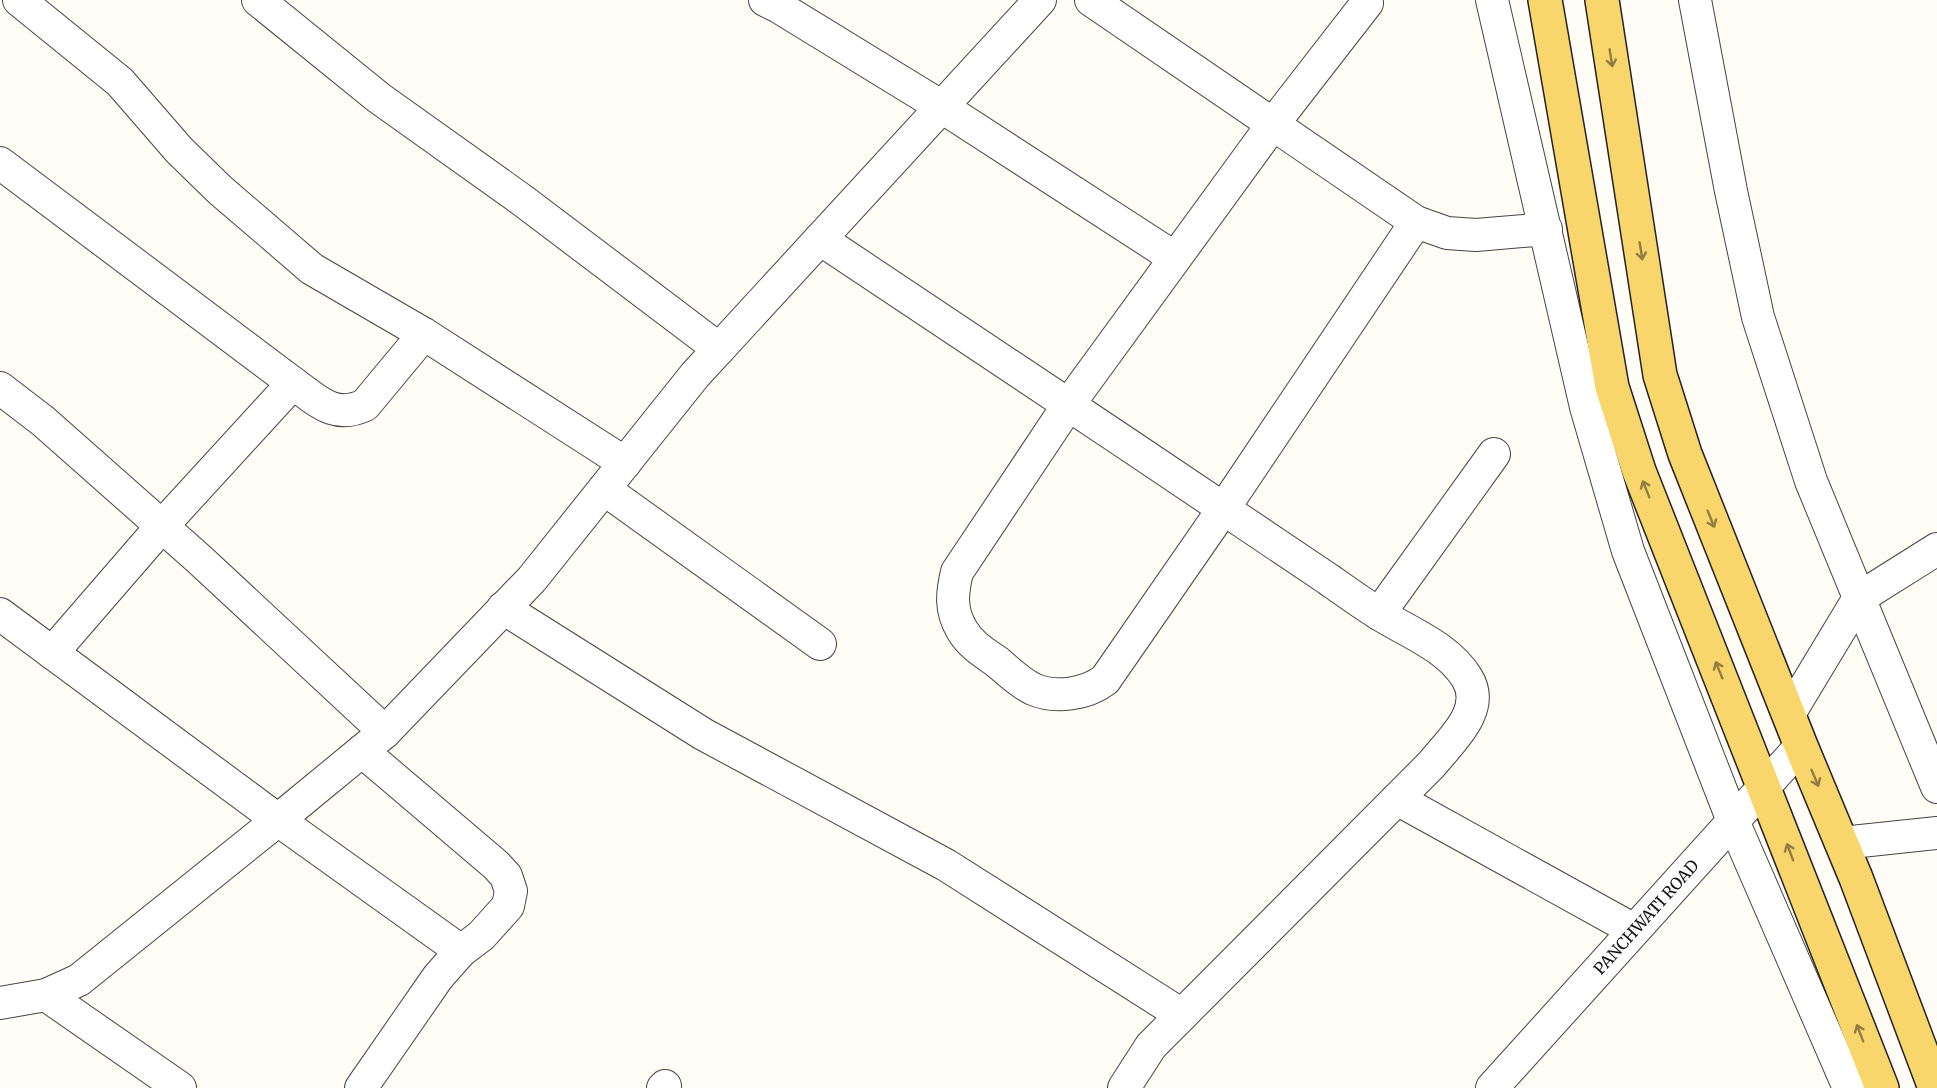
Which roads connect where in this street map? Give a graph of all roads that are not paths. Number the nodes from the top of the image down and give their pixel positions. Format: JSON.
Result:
{"nodes":[{"id":1,"x":19,"y":0,"type":"edge"},
{"id":2,"x":258,"y":0,"type":"edge"},
{"id":3,"x":765,"y":0,"type":"edge"},
{"id":4,"x":1040,"y":0,"type":"edge"},
{"id":5,"x":1091,"y":0,"type":"edge"},
{"id":6,"x":1492,"y":0,"type":"edge"},
{"id":7,"x":1545,"y":0,"type":"edge"},
{"id":8,"x":1602,"y":0,"type":"edge"},
{"id":9,"x":1695,"y":0,"type":"edge"},
{"id":10,"x":1367,"y":3,"type":"dead end"},
{"id":11,"x":942,"y":107,"type":"junction"},
{"id":12,"x":1273,"y":124,"type":"junction"},
{"id":13,"x":0,"y":163,"type":"edge"},
{"id":14,"x":1416,"y":222,"type":"junction"},
{"id":15,"x":1545,"y":229,"type":"junction"},
{"id":16,"x":820,"y":239,"type":"junction"},
{"id":17,"x":1175,"y":258,"type":"junction"},
{"id":18,"x":424,"y":334,"type":"junction"},
{"id":19,"x":719,"y":349,"type":"junction"},
{"id":20,"x":293,"y":383,"type":"junction"},
{"id":21,"x":0,"y":388,"type":"edge"},
{"id":22,"x":1069,"y":404,"type":"junction"},
{"id":23,"x":1494,"y":454,"type":"dead end"},
{"id":24,"x":625,"y":463,"type":"junction"},
{"id":25,"x":604,"y":489,"type":"junction"},
{"id":26,"x":1224,"y":508,"type":"junction"},
{"id":27,"x":162,"y":526,"type":"junction"},
{"id":28,"x":1931,"y":552,"type":"edge"},
{"id":29,"x":1859,"y":598,"type":"junction"},
{"id":30,"x":503,"y":608,"type":"junction"},
{"id":31,"x":0,"y":614,"type":"edge"},
{"id":32,"x":1379,"y":614,"type":"junction"},
{"id":33,"x":820,"y":645,"type":"dead end"},
{"id":34,"x":52,"y":653,"type":"junction"},
{"id":35,"x":1788,"y":714,"type":"junction"},
{"id":36,"x":374,"y":741,"type":"junction"},
{"id":37,"x":1801,"y":746,"type":"junction"},
{"id":38,"x":1764,"y":786,"type":"junction"},
{"id":39,"x":1937,"y":787,"type":"edge"},
{"id":40,"x":1397,"y":799,"type":"junction"},
{"id":41,"x":278,"y":820,"type":"junction"},
{"id":42,"x":1733,"y":820,"type":"junction"},
{"id":43,"x":1937,"y":833,"type":"edge"},
{"id":44,"x":1842,"y":843,"type":"junction"},
{"id":45,"x":1634,"y":930,"type":"junction"},
{"id":46,"x":461,"y":951,"type":"junction"},
{"id":47,"x":46,"y":995,"type":"junction"},
{"id":48,"x":0,"y":1003,"type":"edge"},
{"id":49,"x":1182,"y":1015,"type":"junction"},
{"id":50,"x":180,"y":1088,"type":"edge"},
{"id":51,"x":361,"y":1088,"type":"edge"},
{"id":52,"x":1124,"y":1088,"type":"edge"},
{"id":53,"x":1492,"y":1088,"type":"edge"},
{"id":54,"x":1850,"y":1088,"type":"edge"},
{"id":55,"x":1882,"y":1088,"type":"edge"},
{"id":56,"x":1935,"y":1088,"type":"edge"}],
"edges":[{"from":1,"to":18,"type":"street"},
{"from":2,"to":19,"type":"street"},
{"from":3,"to":11,"type":"street"},
{"from":4,"to":11,"type":"street"},
{"from":5,"to":12,"type":"street"},
{"from":6,"to":15,"type":"street"},
{"from":38,"to":7,"type":"main road","one_way":true},
{"from":8,"to":35,"type":"main road","one_way":true},
{"from":9,"to":29,"type":"street"},
{"from":10,"to":12,"type":"street"},
{"from":11,"to":16,"type":"street"},
{"from":11,"to":17,"type":"street"},
{"from":12,"to":14,"type":"street"},
{"from":12,"to":17,"type":"street"},
{"from":13,"to":20,"type":"street"},
{"from":14,"to":15,"type":"street"},
{"from":14,"to":26,"type":"street"},
{"from":15,"to":42,"type":"street"},
{"from":16,"to":19,"type":"street"},
{"from":16,"to":22,"type":"street"},
{"from":17,"to":22,"type":"street"},
{"from":18,"to":20,"type":"street"},
{"from":18,"to":24,"type":"street"},
{"from":19,"to":24,"type":"street"},
{"from":20,"to":27,"type":"street"},
{"from":21,"to":27,"type":"street"},
{"from":22,"to":26,"type":"street"},
{"from":22,"to":26,"type":"street"},
{"from":23,"to":32,"type":"street"},
{"from":24,"to":25,"type":"street"},
{"from":25,"to":30,"type":"street"},
{"from":25,"to":33,"type":"street"},
{"from":26,"to":32,"type":"street"},
{"from":27,"to":34,"type":"street"},
{"from":27,"to":36,"type":"street"},
{"from":28,"to":29,"type":"street"},
{"from":29,"to":35,"type":"street"},
{"from":29,"to":39,"type":"street"},
{"from":30,"to":36,"type":"street"},
{"from":30,"to":49,"type":"street"},
{"from":31,"to":34,"type":"street"},
{"from":32,"to":40,"type":"street"},
{"from":34,"to":41,"type":"street"},
{"from":35,"to":37,"type":"main road"},
{"from":36,"to":41,"type":"street"},
{"from":36,"to":46,"type":"street"},
{"from":37,"to":38,"type":"street","name":"PANCHWATI ROAD"},
{"from":37,"to":44,"type":"main road","one_way":true},
{"from":38,"to":42,"type":"street","name":"PANCHWATI ROAD"},
{"from":55,"to":38,"type":"main road","one_way":true},
{"from":40,"to":45,"type":"street"},
{"from":40,"to":49,"type":"street"},
{"from":41,"to":46,"type":"street"},
{"from":41,"to":47,"type":"street"},
{"from":42,"to":45,"type":"street","name":"PANCHWATI ROAD"},
{"from":42,"to":54,"type":"street"},
{"from":43,"to":44,"type":"street"},
{"from":44,"to":56,"type":"main road"},
{"from":45,"to":53,"type":"street","name":"PANCHWATI ROAD"},
{"from":46,"to":51,"type":"street"},
{"from":47,"to":48,"type":"street"},
{"from":47,"to":50,"type":"street"},
{"from":49,"to":52,"type":"street"}]}
